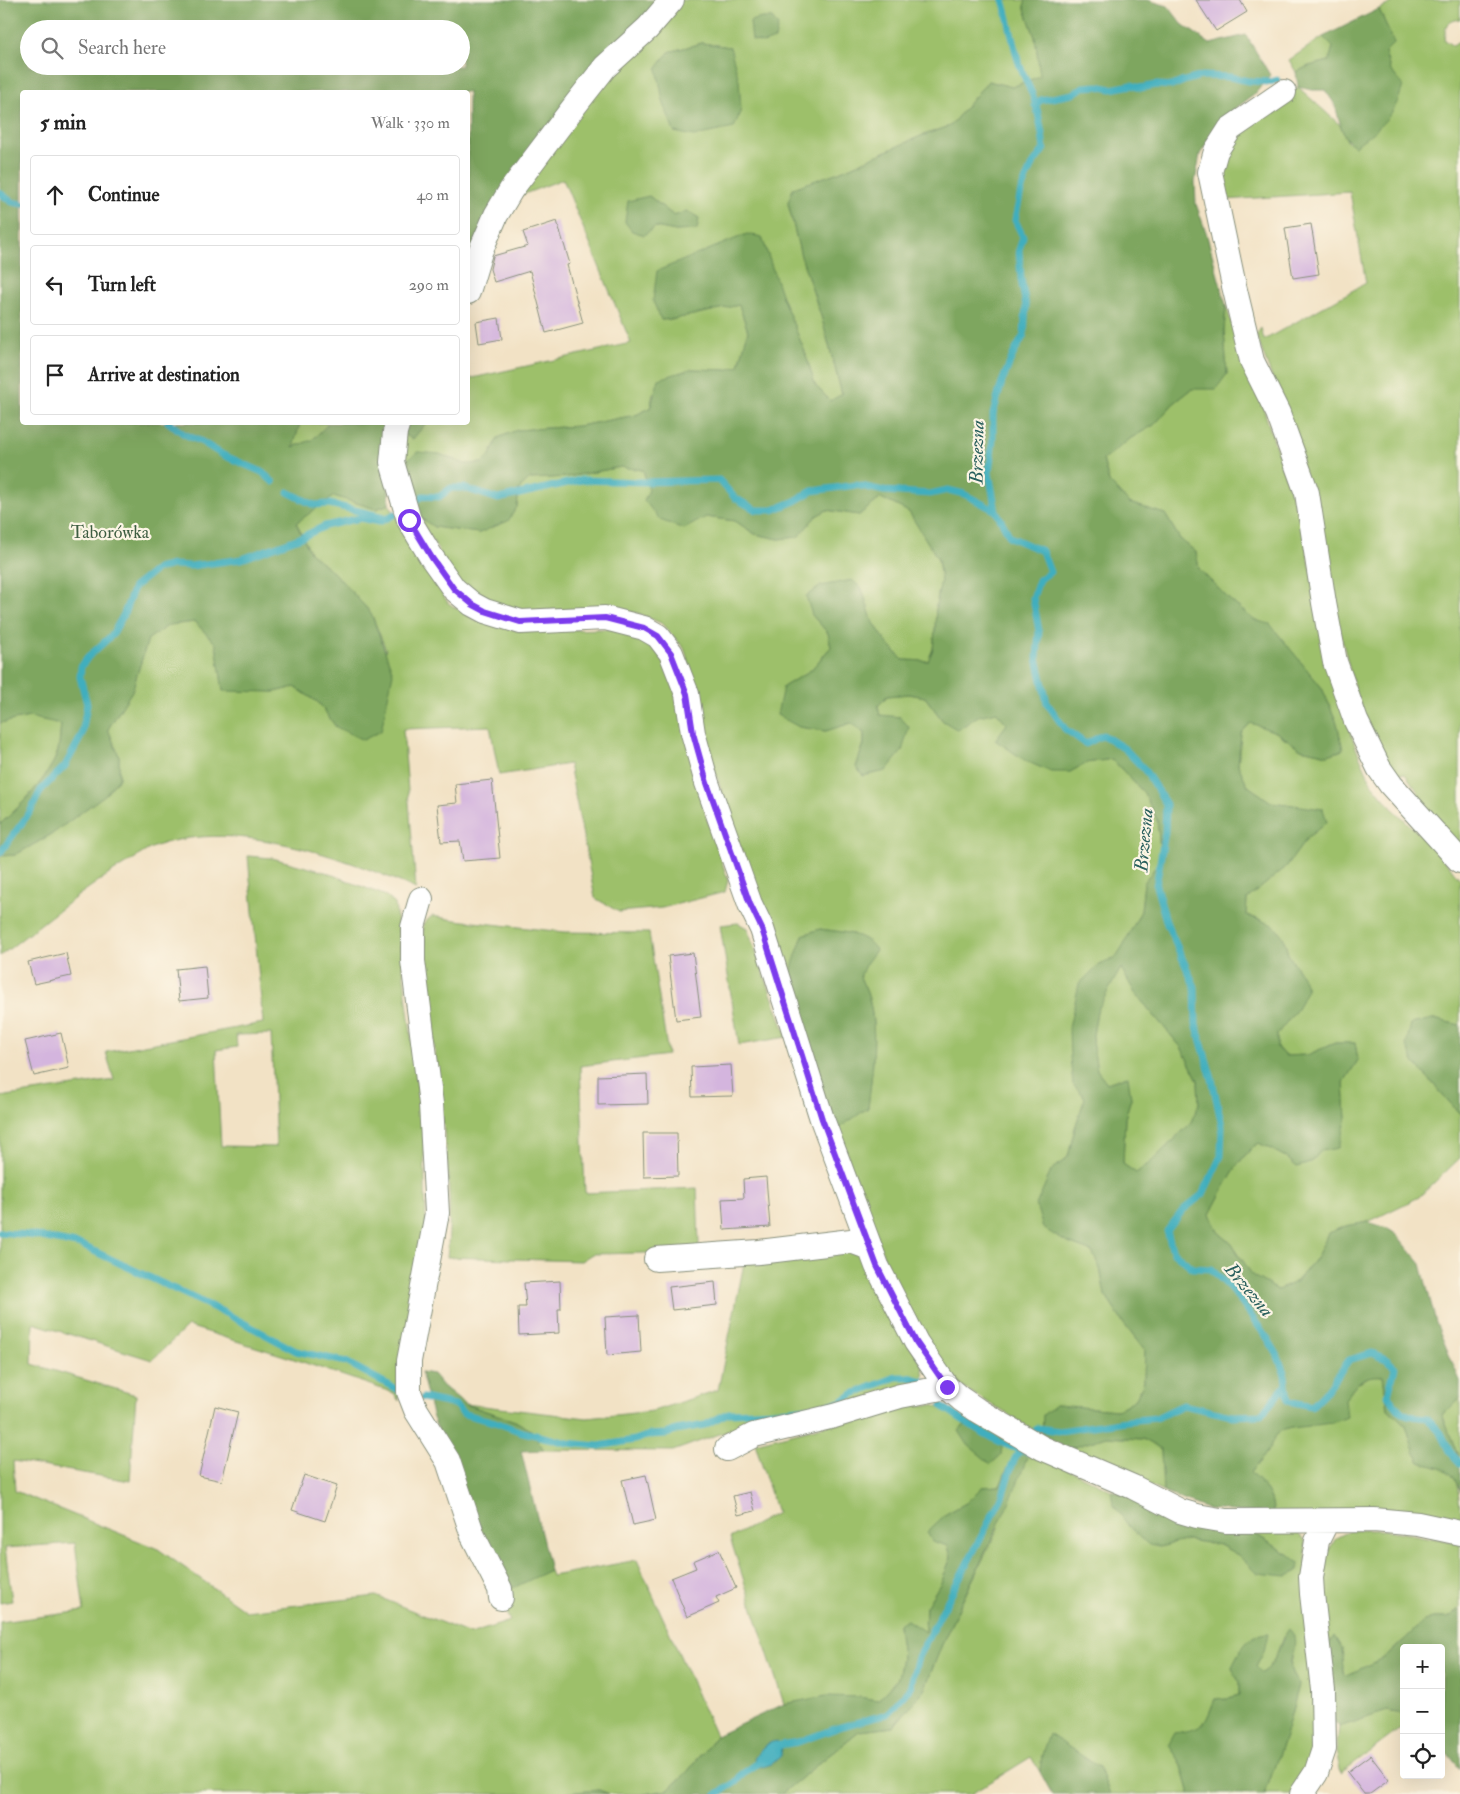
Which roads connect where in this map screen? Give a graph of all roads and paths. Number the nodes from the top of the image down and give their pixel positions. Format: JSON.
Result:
{"nodes":[{"id":1,"x":672,"y":0,"type":"edge"},
{"id":2,"x":1284,"y":92,"type":"dead end"},
{"id":3,"x":470,"y":285,"type":"edge"},
{"id":4,"x":397,"y":425,"type":"edge"},
{"id":5,"x":1460,"y":861,"type":"edge"},
{"id":6,"x":421,"y":899,"type":"dead end"},
{"id":7,"x":870,"y":1248,"type":"junction"},
{"id":8,"x":656,"y":1259,"type":"dead end"},
{"id":9,"x":947,"y":1387,"type":"junction"},
{"id":10,"x":727,"y":1449,"type":"dead end"},
{"id":11,"x":1327,"y":1521,"type":"junction"},
{"id":12,"x":1460,"y":1533,"type":"edge"},
{"id":13,"x":501,"y":1598,"type":"dead end"},
{"id":14,"x":1302,"y":1794,"type":"edge"}],
"edges":[{"from":1,"to":3,"type":"street"},
{"from":2,"to":5,"type":"street"},
{"from":4,"to":7,"type":"street"},
{"from":6,"to":13,"type":"street"},
{"from":7,"to":8,"type":"street"},
{"from":7,"to":9,"type":"street"},
{"from":9,"to":10,"type":"street"},
{"from":9,"to":11,"type":"street"},
{"from":11,"to":12,"type":"street"},
{"from":11,"to":14,"type":"street"}]}
